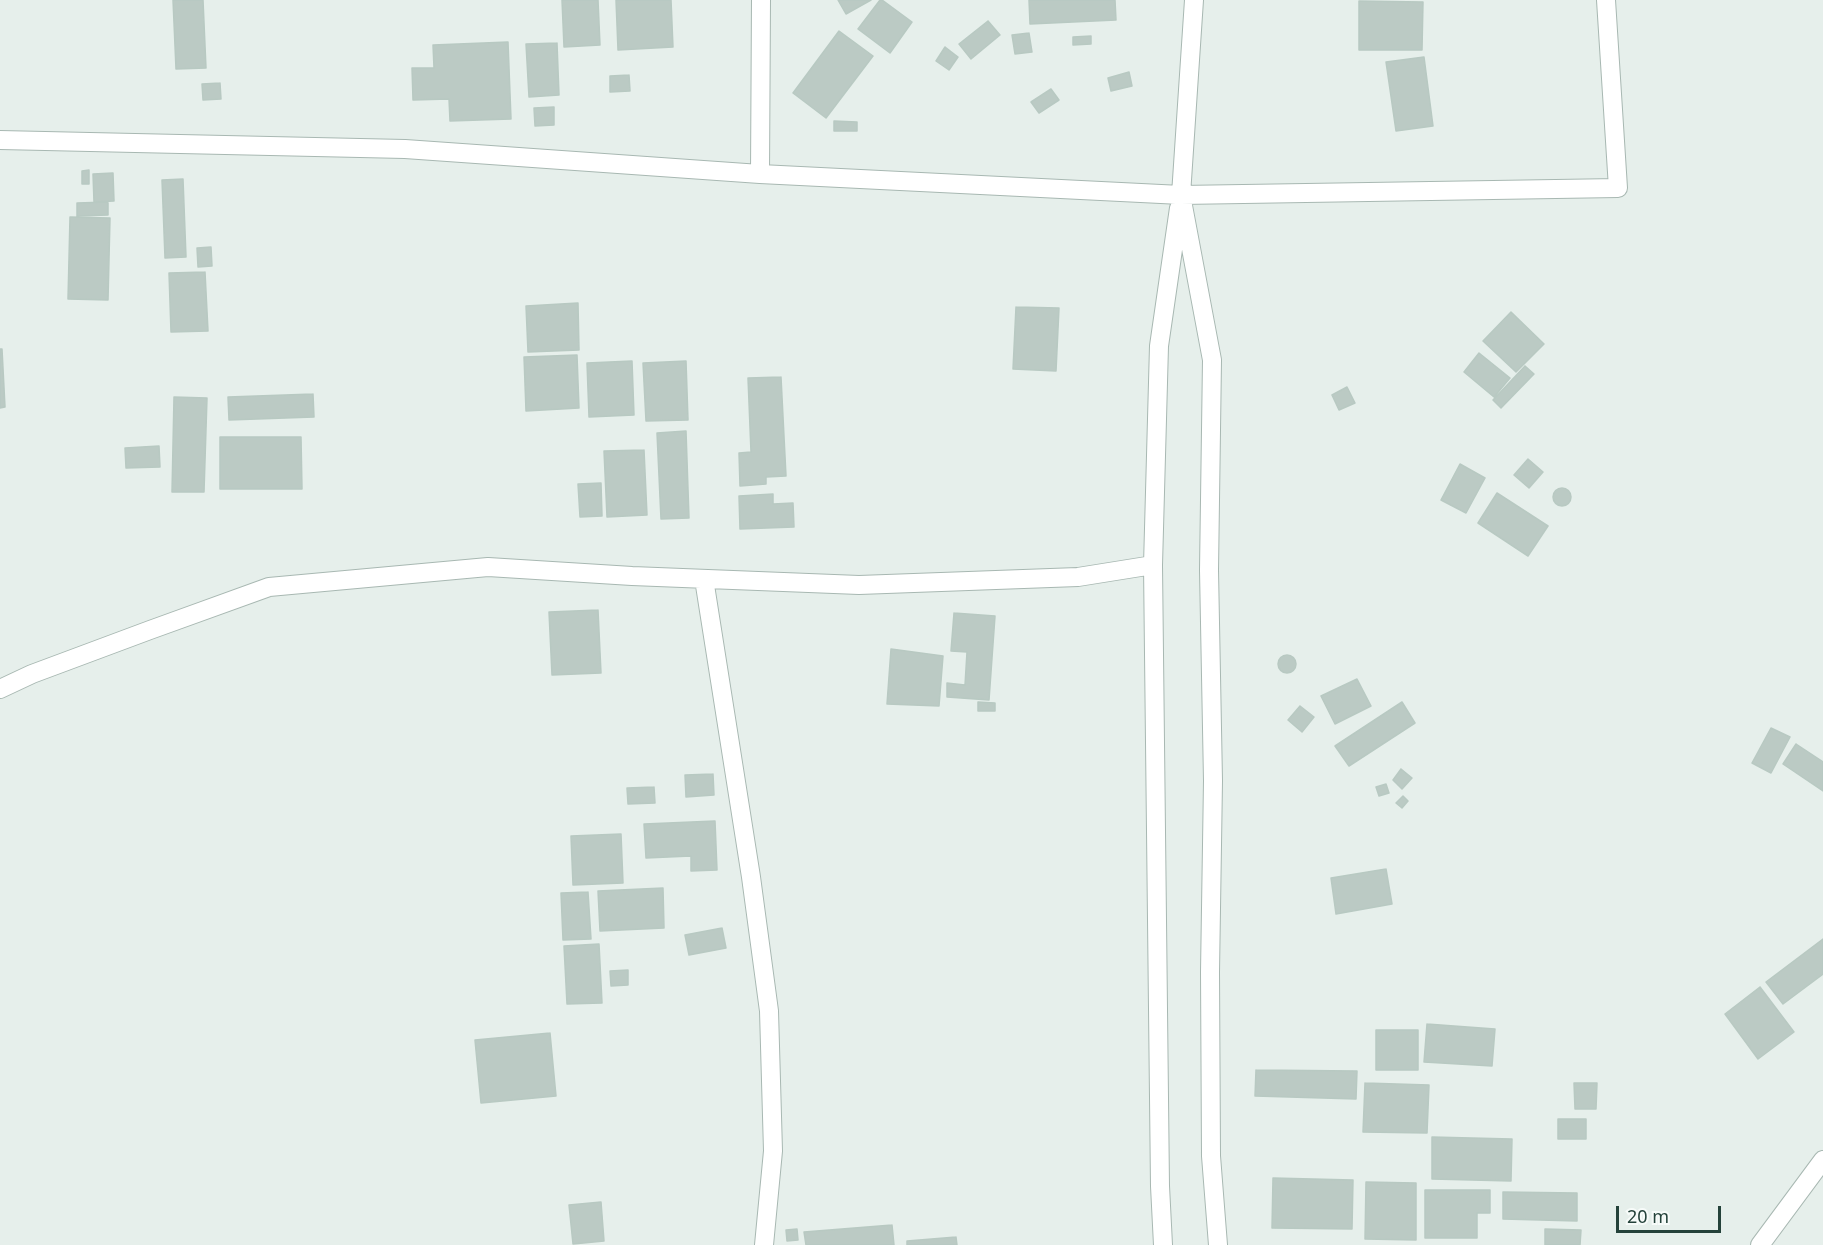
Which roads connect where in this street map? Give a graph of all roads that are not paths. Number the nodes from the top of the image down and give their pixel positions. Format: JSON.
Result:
{"nodes":[{"id":1,"x":761,"y":0,"type":"edge"},
{"id":2,"x":1194,"y":0,"type":"edge"},
{"id":3,"x":1606,"y":0,"type":"edge"},
{"id":4,"x":0,"y":140,"type":"edge"},
{"id":5,"x":760,"y":174,"type":"junction"},
{"id":6,"x":1181,"y":195,"type":"junction"},
{"id":7,"x":1154,"y":565,"type":"junction"},
{"id":8,"x":704,"y":579,"type":"junction"},
{"id":9,"x":0,"y":689,"type":"edge"},
{"id":10,"x":1823,"y":1160,"type":"edge"},
{"id":11,"x":1769,"y":1242,"type":"edge"},
{"id":12,"x":764,"y":1245,"type":"edge"},
{"id":13,"x":1163,"y":1245,"type":"edge"},
{"id":14,"x":1218,"y":1245,"type":"edge"}],
"edges":[{"from":1,"to":5,"type":"street"},
{"from":2,"to":6,"type":"street"},
{"from":3,"to":6,"type":"street"},
{"from":4,"to":5,"type":"street"},
{"from":5,"to":6,"type":"street"},
{"from":6,"to":7,"type":"street"},
{"from":6,"to":14,"type":"street"},
{"from":7,"to":8,"type":"street"},
{"from":7,"to":13,"type":"street"},
{"from":8,"to":9,"type":"street"},
{"from":8,"to":12,"type":"street"},
{"from":10,"to":11,"type":"street"}]}
